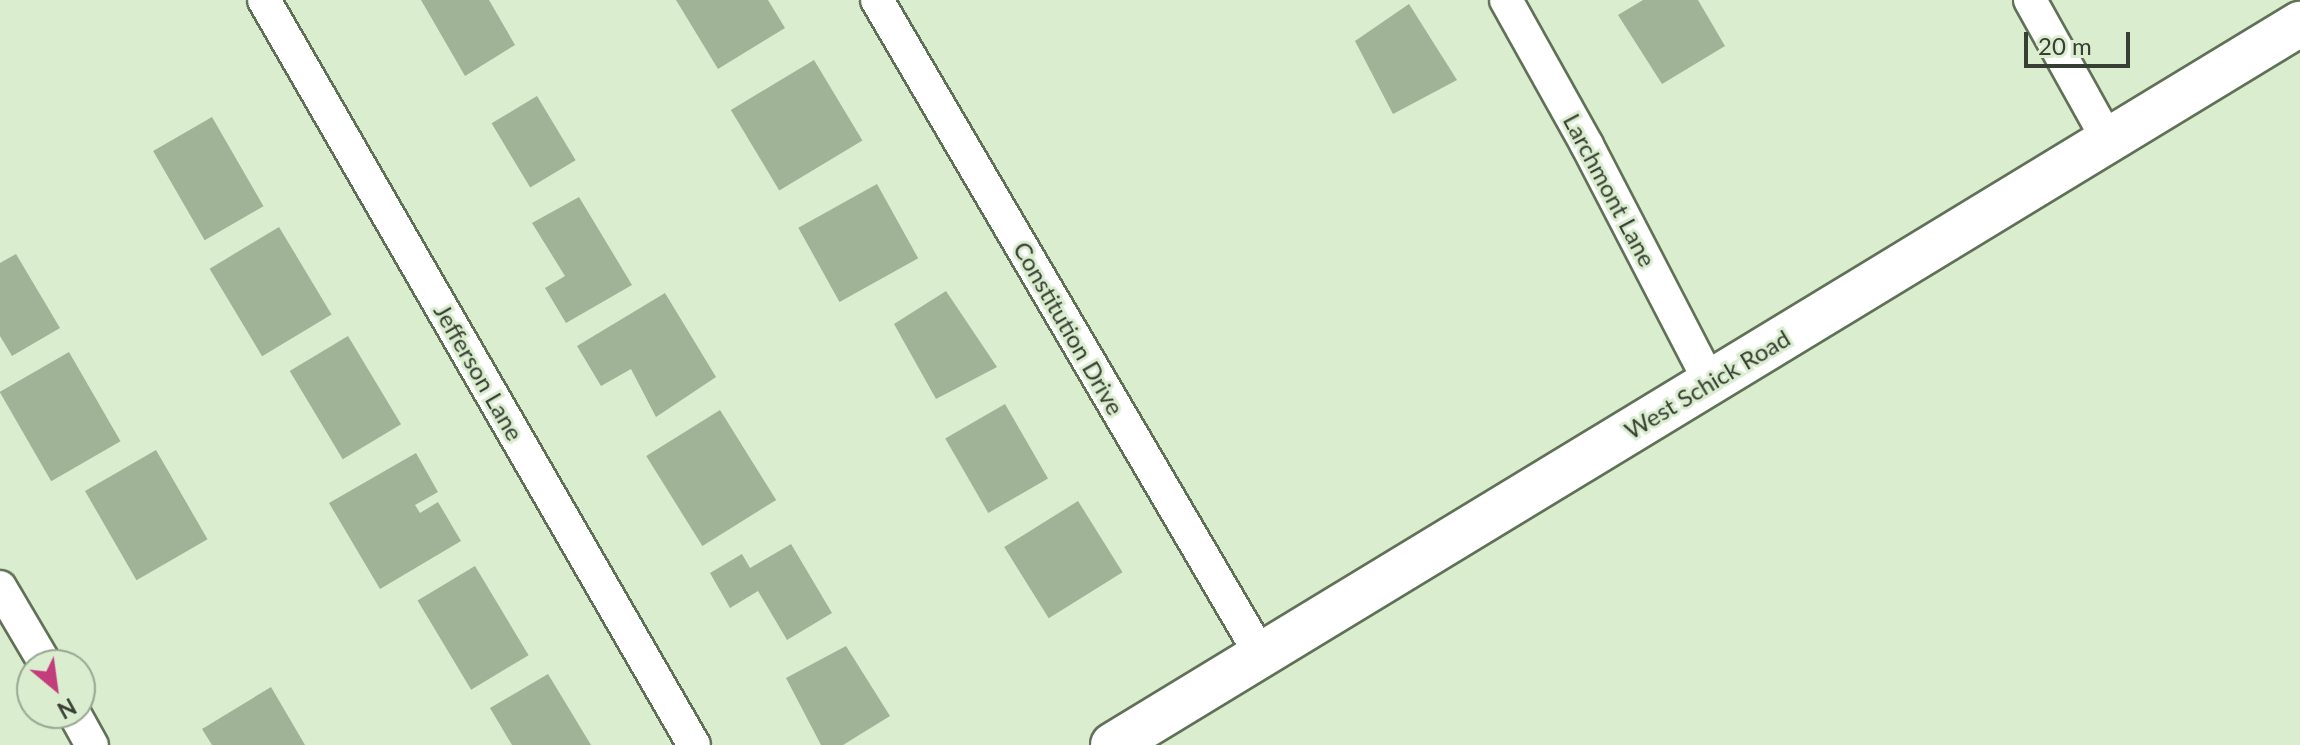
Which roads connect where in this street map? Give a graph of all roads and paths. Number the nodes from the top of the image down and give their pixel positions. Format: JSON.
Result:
{"nodes":[{"id":1,"x":264,"y":0,"type":"edge"},
{"id":2,"x":877,"y":0,"type":"edge"},
{"id":3,"x":1506,"y":0,"type":"edge"},
{"id":4,"x":2030,"y":0,"type":"edge"},
{"id":5,"x":2300,"y":24,"type":"edge"},
{"id":6,"x":2108,"y":140,"type":"junction"},
{"id":7,"x":1710,"y":382,"type":"junction"},
{"id":8,"x":0,"y":587,"type":"edge"},
{"id":9,"x":37,"y":649,"type":"edge"},
{"id":10,"x":1261,"y":655,"type":"junction"},
{"id":11,"x":694,"y":745,"type":"edge"},
{"id":12,"x":1113,"y":745,"type":"edge"}],
"edges":[{"from":1,"to":11,"type":"street","name":"Jefferson Lane"},
{"from":2,"to":10,"type":"street","name":"Constitution Drive"},
{"from":3,"to":7,"type":"street","name":"Larchmont Lane"},
{"from":4,"to":6,"type":"street"},
{"from":5,"to":6,"type":"street","name":"West Schick Road"},
{"from":6,"to":7,"type":"street","name":"West Schick Road"},
{"from":7,"to":10,"type":"street","name":"West Schick Road"},
{"from":8,"to":9,"type":"street"},
{"from":10,"to":12,"type":"street","name":"West Schick Road"}]}
